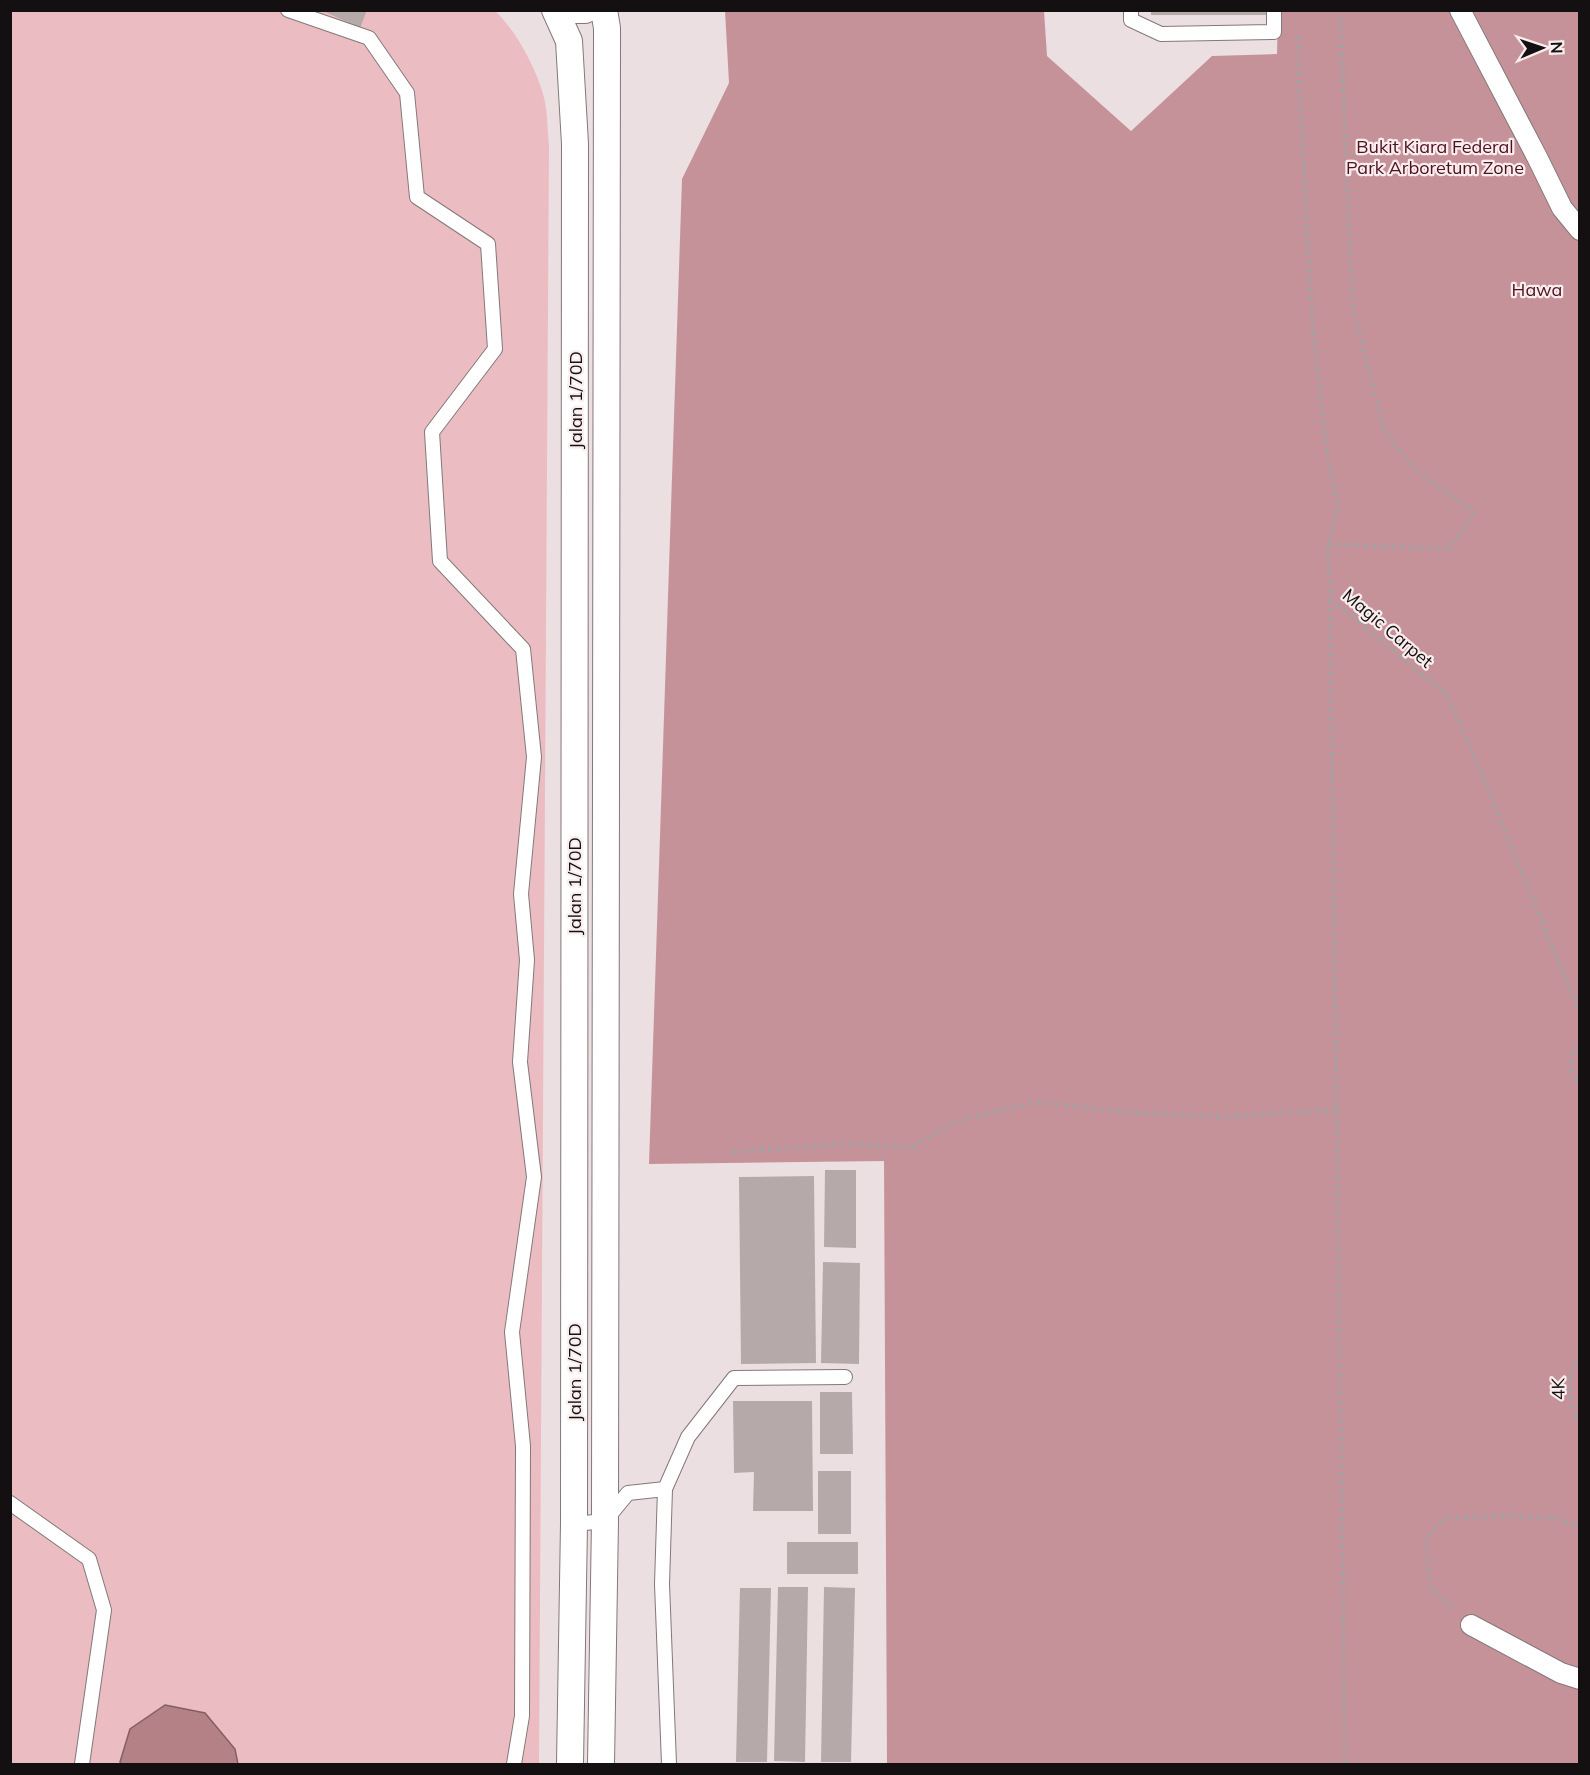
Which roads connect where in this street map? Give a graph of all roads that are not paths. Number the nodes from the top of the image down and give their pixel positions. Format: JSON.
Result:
{"nodes":[{"id":1,"x":288,"y":10,"type":"edge"},
{"id":2,"x":555,"y":10,"type":"edge"},
{"id":3,"x":562,"y":10,"type":"edge"},
{"id":4,"x":585,"y":10,"type":"edge"},
{"id":5,"x":604,"y":10,"type":"edge"},
{"id":6,"x":1131,"y":10,"type":"edge"},
{"id":7,"x":1274,"y":10,"type":"edge"},
{"id":8,"x":1460,"y":10,"type":"edge"},
{"id":9,"x":1580,"y":230,"type":"edge"},
{"id":10,"x":845,"y":1377,"type":"dead end"},
{"id":11,"x":665,"y":1488,"type":"junction"},
{"id":12,"x":10,"y":1503,"type":"edge"},
{"id":13,"x":605,"y":1521,"type":"junction"},
{"id":14,"x":574,"y":1524,"type":"junction"},
{"id":15,"x":1471,"y":1625,"type":"road end"},
{"id":16,"x":1580,"y":1679,"type":"edge"},
{"id":17,"x":82,"y":1764,"type":"edge"},
{"id":18,"x":514,"y":1764,"type":"edge"},
{"id":19,"x":570,"y":1764,"type":"edge"},
{"id":20,"x":602,"y":1764,"type":"edge"},
{"id":21,"x":669,"y":1764,"type":"edge"}],
"edges":[{"from":1,"to":18,"type":"lane"},
{"from":2,"to":14,"type":"street","name":"Jalan 1/70D"},
{"from":3,"to":4,"type":"street"},
{"from":5,"to":13,"type":"street","name":"Jalan 1/70D"},
{"from":6,"to":7,"type":"lane"},
{"from":8,"to":9,"type":"street"},
{"from":10,"to":11,"type":"lane"},
{"from":11,"to":13,"type":"lane"},
{"from":11,"to":21,"type":"lane"},
{"from":12,"to":17,"type":"lane"},
{"from":13,"to":14,"type":"lane"},
{"from":13,"to":20,"type":"street","name":"Jalan 1/70D"},
{"from":14,"to":19,"type":"street","name":"Jalan 1/70D"},
{"from":15,"to":16,"type":"street"}]}
